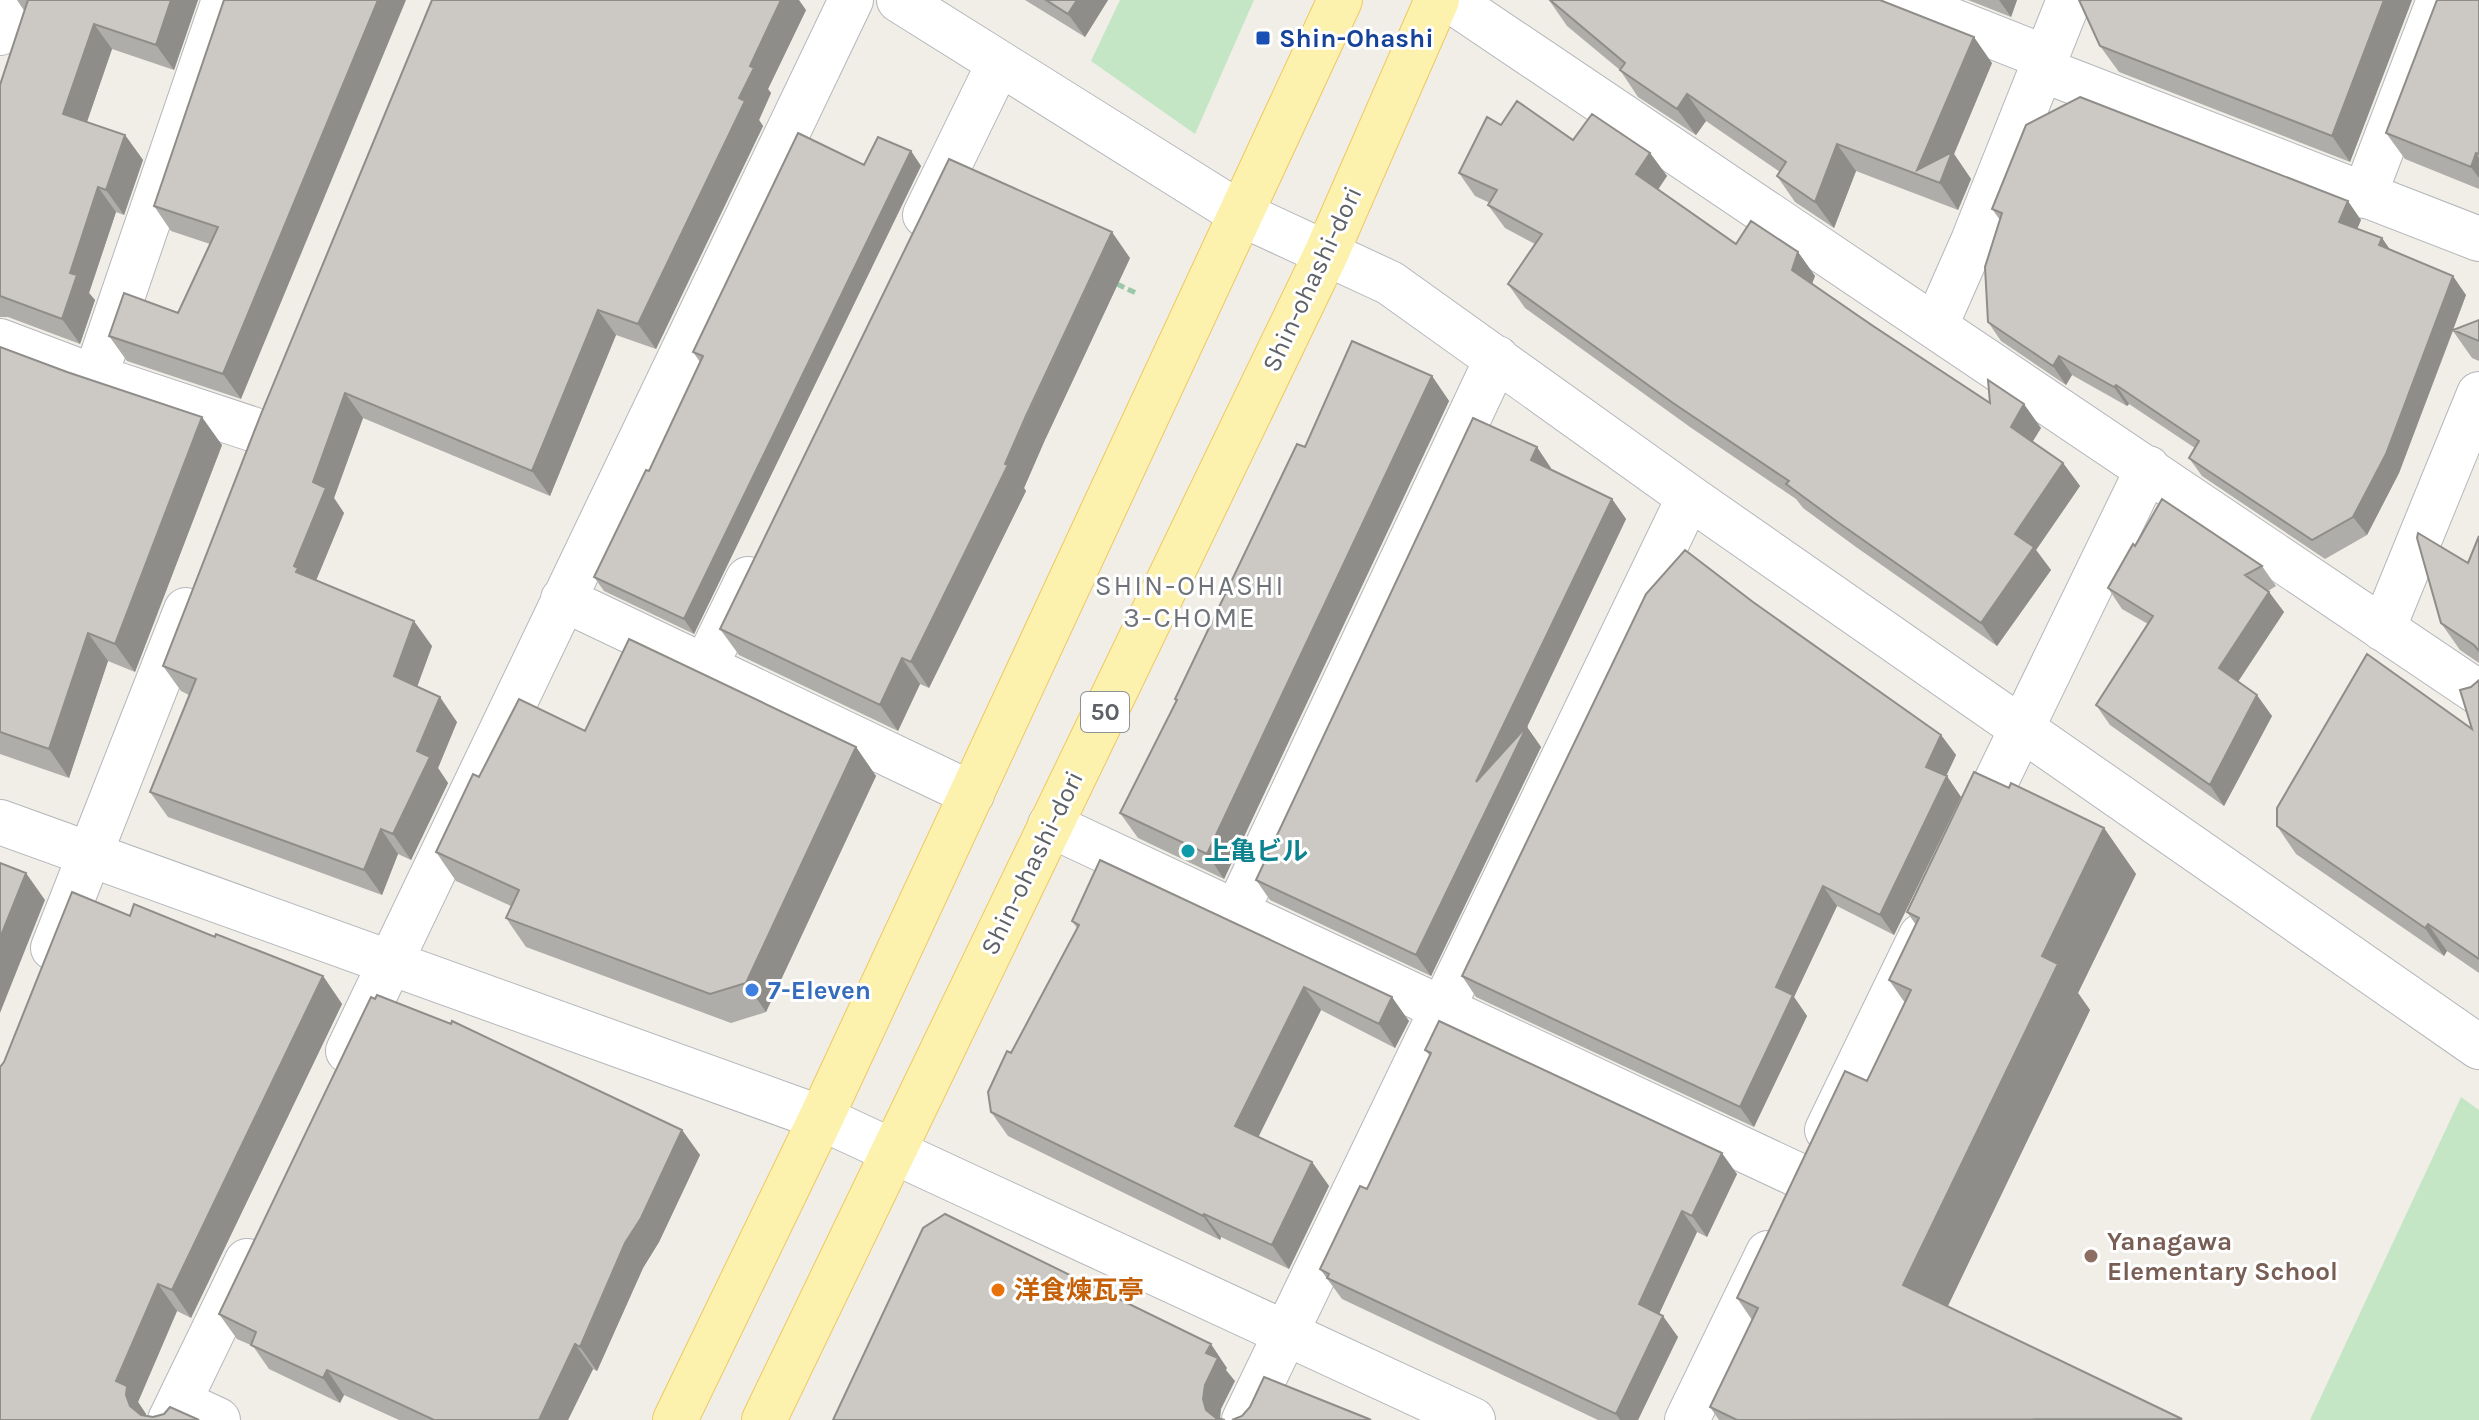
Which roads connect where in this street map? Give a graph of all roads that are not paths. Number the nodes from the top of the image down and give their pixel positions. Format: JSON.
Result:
{"nodes":[{"id":1,"x":11,"y":0,"type":"edge"},
{"id":2,"x":224,"y":0,"type":"edge"},
{"id":3,"x":851,"y":0,"type":"edge"},
{"id":4,"x":899,"y":0,"type":"edge"},
{"id":5,"x":1340,"y":0,"type":"edge"},
{"id":6,"x":1437,"y":0,"type":"edge"},
{"id":7,"x":1450,"y":0,"type":"edge"},
{"id":8,"x":1900,"y":0,"type":"edge"},
{"id":9,"x":2069,"y":0,"type":"edge"},
{"id":10,"x":2439,"y":0,"type":"edge"},
{"id":11,"x":0,"y":33,"type":"edge"},
{"id":12,"x":999,"y":63,"type":"junction"},
{"id":13,"x":2045,"y":64,"type":"junction"},
{"id":14,"x":2364,"y":196,"type":"junction"},
{"id":15,"x":1239,"y":213,"type":"junction"},
{"id":16,"x":2479,"y":239,"type":"edge"},
{"id":17,"x":908,"y":250,"type":"edge"},
{"id":18,"x":1326,"y":254,"type":"junction"},
{"id":19,"x":1936,"y":325,"type":"junction"},
{"id":20,"x":0,"y":341,"type":"edge"},
{"id":21,"x":1497,"y":358,"type":"junction"},
{"id":22,"x":95,"y":377,"type":"junction"},
{"id":23,"x":273,"y":387,"type":"edge"},
{"id":24,"x":2479,"y":394,"type":"edge"},
{"id":25,"x":2148,"y":468,"type":"junction"},
{"id":26,"x":1689,"y":497,"type":"junction"},
{"id":27,"x":768,"y":537,"type":"edge"},
{"id":28,"x":198,"y":577,"type":"edge"},
{"id":29,"x":563,"y":599,"type":"junction"},
{"id":30,"x":2383,"y":629,"type":"junction"},
{"id":31,"x":705,"y":667,"type":"junction"},
{"id":32,"x":2479,"y":693,"type":"edge"},
{"id":33,"x":2022,"y":728,"type":"junction"},
{"id":34,"x":972,"y":794,"type":"junction"},
{"id":35,"x":0,"y":822,"type":"edge"},
{"id":36,"x":1050,"y":825,"type":"junction"},
{"id":37,"x":91,"y":854,"type":"junction"},
{"id":38,"x":1236,"y":913,"type":"junction"},
{"id":39,"x":391,"y":961,"type":"junction"},
{"id":40,"x":40,"y":981,"type":"edge"},
{"id":41,"x":1441,"y":1010,"type":"junction"},
{"id":42,"x":2479,"y":1047,"type":"edge"},
{"id":43,"x":329,"y":1089,"type":"edge"},
{"id":44,"x":821,"y":1118,"type":"junction"},
{"id":45,"x":893,"y":1152,"type":"junction"},
{"id":46,"x":1792,"y":1202,"type":"junction"},
{"id":47,"x":261,"y":1232,"type":"edge"},
{"id":48,"x":1286,"y":1332,"type":"junction"},
{"id":49,"x":174,"y":1411,"type":"edge"},
{"id":50,"x":218,"y":1420,"type":"edge"},
{"id":51,"x":675,"y":1420,"type":"edge"},
{"id":52,"x":764,"y":1420,"type":"edge"},
{"id":53,"x":1244,"y":1420,"type":"edge"},
{"id":54,"x":1473,"y":1420,"type":"edge"},
{"id":55,"x":1687,"y":1420,"type":"edge"}],
"edges":[{"from":1,"to":11,"type":"street"},
{"from":2,"to":22,"type":"street"},
{"from":3,"to":29,"type":"street"},
{"from":4,"to":12,"type":"street"},
{"from":5,"to":15,"type":"main road"},
{"from":6,"to":18,"type":"main road","name":"Shin-ohashi-dori","number":"50"},
{"from":7,"to":19,"type":"street"},
{"from":8,"to":13,"type":"street"},
{"from":9,"to":13,"type":"street"},
{"from":10,"to":14,"type":"street"},
{"from":12,"to":15,"type":"street"},
{"from":12,"to":17,"type":"street"},
{"from":13,"to":14,"type":"street"},
{"from":13,"to":19,"type":"street"},
{"from":14,"to":16,"type":"street"},
{"from":15,"to":18,"type":"street"},
{"from":15,"to":34,"type":"main road"},
{"from":18,"to":21,"type":"street"},
{"from":18,"to":36,"type":"main road","name":"Shin-ohashi-dori","number":"50"},
{"from":19,"to":25,"type":"street"},
{"from":20,"to":22,"type":"street"},
{"from":21,"to":26,"type":"street"},
{"from":21,"to":38,"type":"street"},
{"from":22,"to":23,"type":"street"},
{"from":24,"to":30,"type":"street"},
{"from":25,"to":30,"type":"street"},
{"from":25,"to":33,"type":"street"},
{"from":26,"to":33,"type":"street"},
{"from":26,"to":41,"type":"street"},
{"from":27,"to":31,"type":"street"},
{"from":28,"to":37,"type":"street"},
{"from":29,"to":31,"type":"street"},
{"from":29,"to":39,"type":"street"},
{"from":30,"to":32,"type":"street"},
{"from":31,"to":34,"type":"street"},
{"from":33,"to":42,"type":"street"},
{"from":33,"to":46,"type":"street"},
{"from":34,"to":44,"type":"main road"},
{"from":35,"to":37,"type":"street"},
{"from":36,"to":38,"type":"street"},
{"from":36,"to":45,"type":"main road","name":"Shin-ohashi-dori","number":"50"},
{"from":37,"to":39,"type":"street"},
{"from":37,"to":40,"type":"street"},
{"from":38,"to":41,"type":"street"},
{"from":39,"to":43,"type":"street"},
{"from":39,"to":44,"type":"street"},
{"from":41,"to":46,"type":"street"},
{"from":41,"to":48,"type":"street"},
{"from":44,"to":45,"type":"street"},
{"from":44,"to":51,"type":"main road"},
{"from":45,"to":48,"type":"street"},
{"from":45,"to":52,"type":"main road","name":"Shin-ohashi-dori","number":"50"},
{"from":46,"to":55,"type":"street"},
{"from":47,"to":49,"type":"street"},
{"from":48,"to":53,"type":"street"},
{"from":48,"to":54,"type":"street"},
{"from":49,"to":50,"type":"street"}]}
